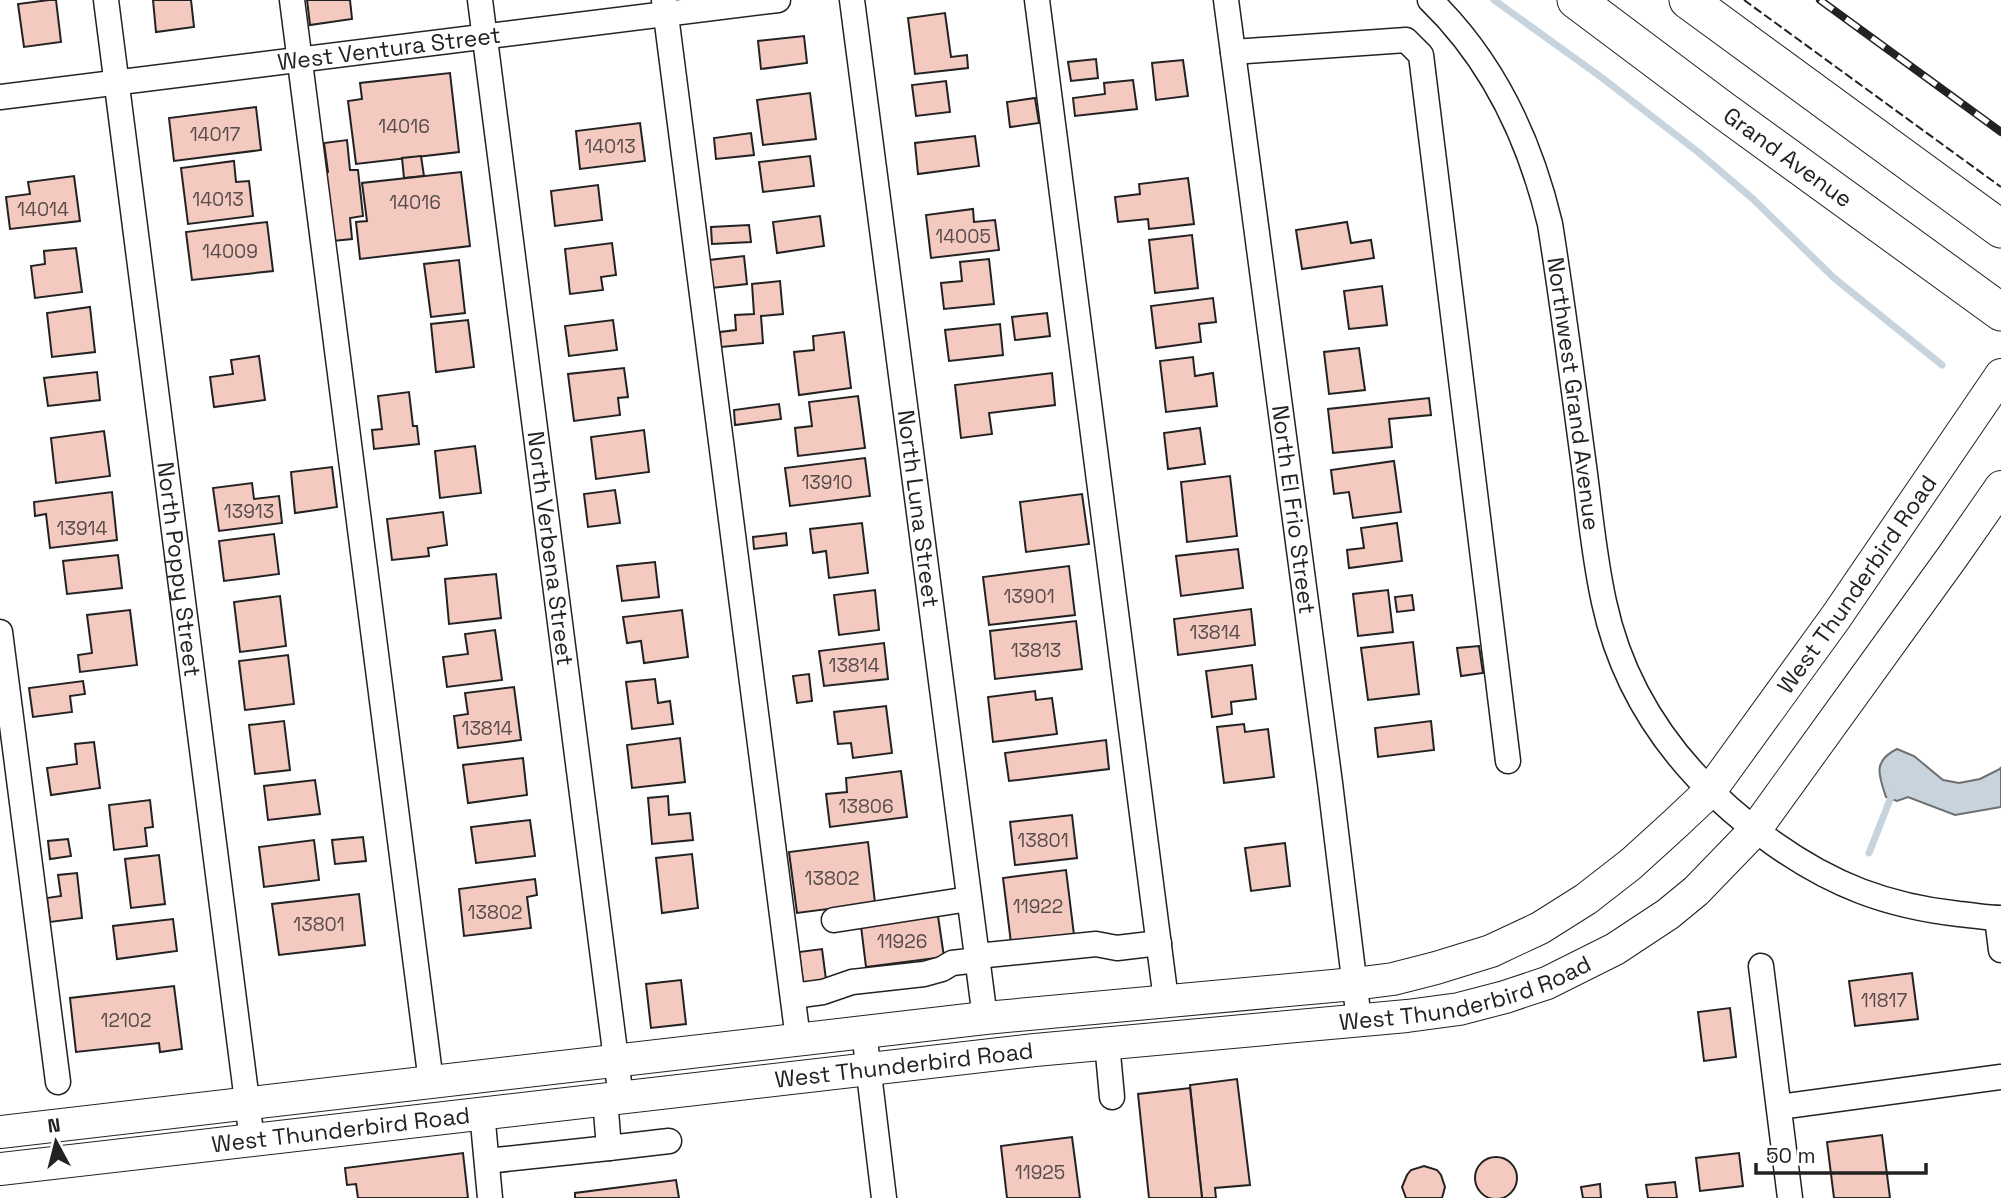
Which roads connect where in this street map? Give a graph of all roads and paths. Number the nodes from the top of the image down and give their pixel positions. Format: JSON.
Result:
{"nodes":[{"id":1,"x":106,"y":0,"type":"edge"},
{"id":2,"x":292,"y":0,"type":"edge"},
{"id":3,"x":480,"y":0,"type":"edge"},
{"id":4,"x":778,"y":0,"type":"edge"},
{"id":5,"x":852,"y":0,"type":"edge"},
{"id":6,"x":1037,"y":0,"type":"edge"},
{"id":7,"x":1226,"y":0,"type":"edge"},
{"id":8,"x":1430,"y":0,"type":"edge"},
{"id":9,"x":1576,"y":0,"type":"edge"},
{"id":10,"x":1688,"y":0,"type":"edge"},
{"id":11,"x":665,"y":8,"type":"edge"},
{"id":12,"x":485,"y":37,"type":"junction"},
{"id":13,"x":1233,"y":52,"type":"junction"},
{"id":14,"x":299,"y":60,"type":"junction"},
{"id":15,"x":116,"y":83,"type":"junction"},
{"id":16,"x":0,"y":97,"type":"edge"},
{"id":17,"x":2001,"y":229,"type":"edge"},
{"id":18,"x":2001,"y":312,"type":"edge"},
{"id":19,"x":2001,"y":375,"type":"edge"},
{"id":20,"x":2001,"y":487,"type":"edge"},
{"id":21,"x":0,"y":632,"type":"edge"},
{"id":22,"x":1508,"y":761,"type":"dead end"},
{"id":23,"x":1710,"y":791,"type":"junction"},
{"id":24,"x":1755,"y":830,"type":"junction"},
{"id":25,"x":970,"y":899,"type":"junction"},
{"id":26,"x":1999,"y":918,"type":"edge"},
{"id":27,"x":834,"y":920,"type":"dead end"},
{"id":28,"x":1159,"y":943,"type":"junction"},
{"id":29,"x":2001,"y":950,"type":"edge"},
{"id":30,"x":977,"y":958,"type":"junction"},
{"id":31,"x":1761,"y":966,"type":"dead end"},
{"id":32,"x":1354,"y":984,"type":"junction"},
{"id":33,"x":793,"y":996,"type":"junction"},
{"id":34,"x":1166,"y":1000,"type":"junction"},
{"id":35,"x":985,"y":1018,"type":"junction"},
{"id":36,"x":1359,"y":1020,"type":"junction"},
{"id":37,"x":864,"y":1032,"type":"junction"},
{"id":38,"x":798,"y":1039,"type":"junction"},
{"id":39,"x":1107,"y":1043,"type":"junction"},
{"id":40,"x":616,"y":1061,"type":"junction"},
{"id":41,"x":868,"y":1069,"type":"junction"},
{"id":42,"x":2001,"y":1077,"type":"edge"},
{"id":43,"x":58,"y":1082,"type":"dead end"},
{"id":44,"x":431,"y":1082,"type":"junction"},
{"id":45,"x":1112,"y":1097,"type":"dead end"},
{"id":46,"x":613,"y":1098,"type":"junction"},
{"id":47,"x":248,"y":1103,"type":"junction"},
{"id":48,"x":1779,"y":1107,"type":"junction"},
{"id":49,"x":482,"y":1112,"type":"junction"},
{"id":50,"x":0,"y":1132,"type":"edge"},
{"id":51,"x":252,"y":1140,"type":"junction"},
{"id":52,"x":669,"y":1141,"type":"dead end"},
{"id":53,"x":609,"y":1148,"type":"junction"},
{"id":54,"x":487,"y":1161,"type":"junction"},
{"id":55,"x":0,"y":1169,"type":"edge"},
{"id":56,"x":490,"y":1198,"type":"edge"},
{"id":57,"x":884,"y":1198,"type":"edge"},
{"id":58,"x":1790,"y":1198,"type":"edge"}],
"edges":[{"from":1,"to":15,"type":"street","name":"North Poppy Street"},
{"from":2,"to":14,"type":"street"},
{"from":3,"to":12,"type":"street","name":"North Verbena Street"},
{"from":4,"to":11,"type":"street","name":"West Ventura Street"},
{"from":5,"to":25,"type":"street","name":"North Luna Street"},
{"from":6,"to":28,"type":"street"},
{"from":7,"to":13,"type":"street","name":"North El Frio Street"},
{"from":8,"to":23,"type":"street","name":"Northwest Grand Avenue"},
{"from":9,"to":18,"type":"highway","name":"Grand Avenue"},
{"from":10,"to":17,"type":"highway"},
{"from":11,"to":12,"type":"street","name":"West Ventura Street"},
{"from":11,"to":33,"type":"street"},
{"from":12,"to":14,"type":"street","name":"West Ventura Street"},
{"from":12,"to":40,"type":"street","name":"North Verbena Street"},
{"from":13,"to":22,"type":"street"},
{"from":13,"to":32,"type":"street","name":"North El Frio Street"},
{"from":14,"to":15,"type":"street","name":"West Ventura Street"},
{"from":14,"to":44,"type":"street"},
{"from":15,"to":16,"type":"street","name":"West Ventura Street"},
{"from":15,"to":47,"type":"street","name":"North Poppy Street"},
{"from":19,"to":23,"type":"main road","name":"West Thunderbird Road"},
{"from":20,"to":24,"type":"main road","name":"West Thunderbird Road"},
{"from":21,"to":43,"type":"street"},
{"from":23,"to":24,"type":"street"},
{"from":23,"to":32,"type":"main road","name":"West Thunderbird Road"},
{"from":24,"to":26,"type":"street"},
{"from":24,"to":36,"type":"main road","name":"West Thunderbird Road"},
{"from":25,"to":27,"type":"street"},
{"from":25,"to":30,"type":"street","name":"North Luna Street"},
{"from":26,"to":29,"type":"street"},
{"from":28,"to":30,"type":"street"},
{"from":28,"to":34,"type":"street"},
{"from":30,"to":33,"type":"street"},
{"from":30,"to":35,"type":"street","name":"North Luna Street"},
{"from":31,"to":48,"type":"street"},
{"from":32,"to":34,"type":"main road","name":"West Thunderbird Road"},
{"from":32,"to":36,"type":"street","name":"North El Frio Street"},
{"from":33,"to":38,"type":"street"},
{"from":34,"to":35,"type":"main road","name":"West Thunderbird Road"},
{"from":35,"to":37,"type":"main road","name":"West Thunderbird Road"},
{"from":36,"to":39,"type":"main road","name":"West Thunderbird Road"},
{"from":37,"to":38,"type":"main road","name":"West Thunderbird Road"},
{"from":37,"to":41,"type":"street"},
{"from":38,"to":40,"type":"main road","name":"West Thunderbird Road"},
{"from":39,"to":41,"type":"main road","name":"West Thunderbird Road"},
{"from":39,"to":45,"type":"street"},
{"from":40,"to":44,"type":"main road","name":"West Thunderbird Road"},
{"from":40,"to":46,"type":"street","name":"North Verbena Street"},
{"from":41,"to":46,"type":"main road","name":"West Thunderbird Road"},
{"from":41,"to":57,"type":"street"},
{"from":42,"to":48,"type":"street"},
{"from":44,"to":47,"type":"main road","name":"West Thunderbird Road"},
{"from":46,"to":49,"type":"main road","name":"West Thunderbird Road"},
{"from":46,"to":53,"type":"street","name":"North Verbena Street"},
{"from":47,"to":50,"type":"main road","name":"West Thunderbird Road"},
{"from":47,"to":51,"type":"street","name":"North Poppy Street"},
{"from":48,"to":58,"type":"street"},
{"from":49,"to":51,"type":"main road","name":"West Thunderbird Road"},
{"from":49,"to":54,"type":"street"},
{"from":51,"to":55,"type":"main road","name":"West Thunderbird Road"},
{"from":52,"to":53,"type":"street"},
{"from":53,"to":54,"type":"street"},
{"from":54,"to":56,"type":"street"}]}
